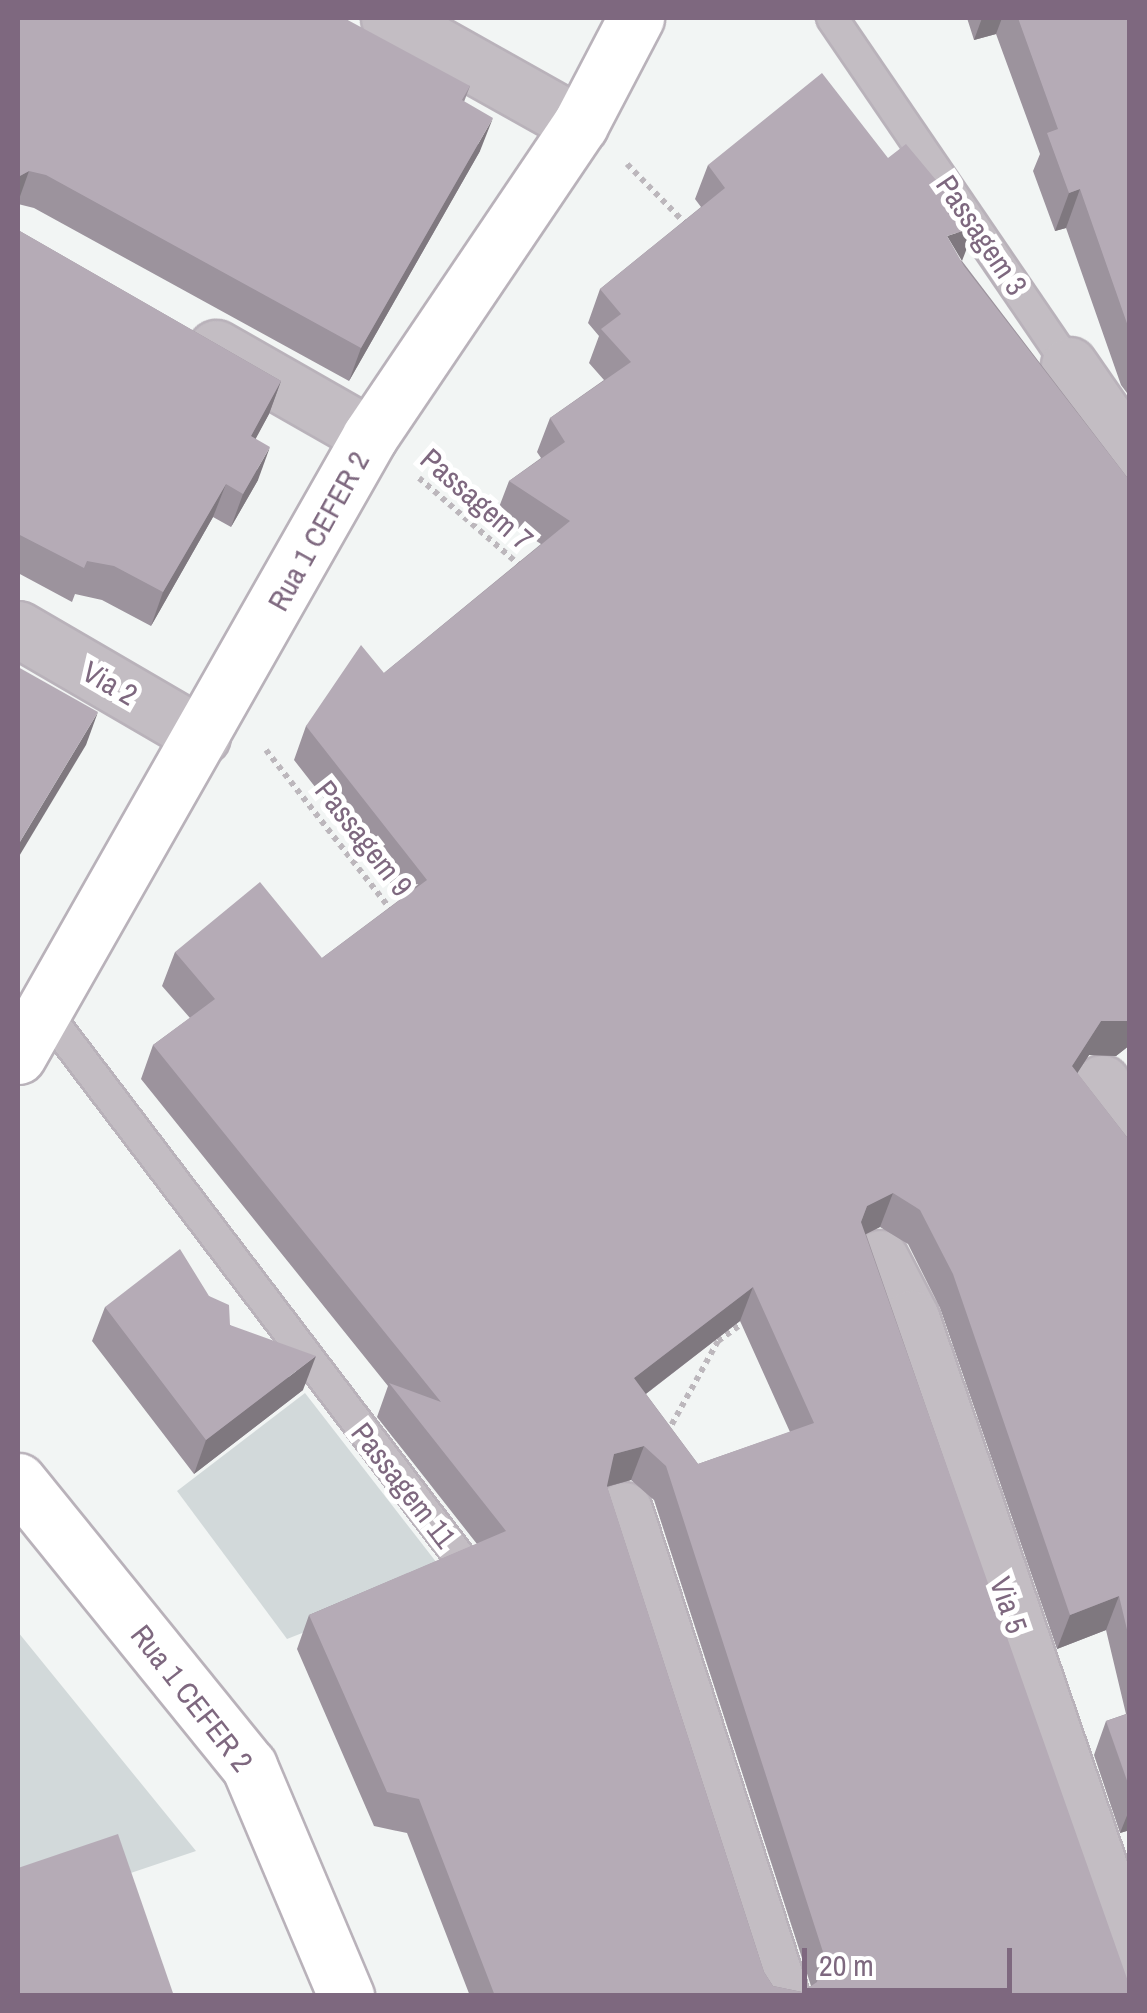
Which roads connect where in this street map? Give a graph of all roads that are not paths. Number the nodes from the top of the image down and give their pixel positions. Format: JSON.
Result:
{"nodes":[{"id":1,"x":389,"y":18,"type":"edge"},
{"id":2,"x":636,"y":18,"type":"edge"},
{"id":3,"x":832,"y":18,"type":"edge"},
{"id":4,"x":580,"y":124,"type":"junction"},
{"id":5,"x":169,"y":321,"type":"edge"},
{"id":6,"x":1069,"y":365,"type":"joint"},
{"id":7,"x":370,"y":436,"type":"junction"},
{"id":8,"x":1130,"y":454,"type":"edge"},
{"id":9,"x":18,"y":629,"type":"edge"},
{"id":10,"x":214,"y":718,"type":"junction"},
{"id":11,"x":30,"y":1033,"type":"edge"},
{"id":12,"x":1102,"y":1083,"type":"dead end"},
{"id":13,"x":1130,"y":1146,"type":"edge"},
{"id":14,"x":880,"y":1258,"type":"dead end"},
{"id":15,"x":18,"y":1481,"type":"edge"},
{"id":16,"x":624,"y":1510,"type":"dead end"},
{"id":17,"x":458,"y":1555,"type":"edge"},
{"id":18,"x":1130,"y":1957,"type":"edge"},
{"id":19,"x":346,"y":1996,"type":"edge"},
{"id":20,"x":782,"y":1996,"type":"edge"}],
"edges":[{"from":1,"to":4,"type":"street"},
{"from":2,"to":4,"type":"street","name":"Rua 1 CEFER 2"},
{"from":3,"to":6,"type":"lane","name":"Passagem 3"},
{"from":4,"to":7,"type":"street","name":"Rua 1 CEFER 2"},
{"from":5,"to":7,"type":"street"},
{"from":6,"to":8,"type":"street","name":"Passagem 3"},
{"from":7,"to":10,"type":"street","name":"Rua 1 CEFER 2"},
{"from":9,"to":10,"type":"street","name":"Via 2"},
{"from":10,"to":11,"type":"street","name":"Rua 1 CEFER 2"},
{"from":11,"to":17,"type":"lane","name":"Passagem 11"},
{"from":12,"to":13,"type":"street"},
{"from":14,"to":18,"type":"street","name":"Via 5"},
{"from":15,"to":19,"type":"street","name":"Rua 1 CEFER 2"},
{"from":16,"to":20,"type":"street"}]}
